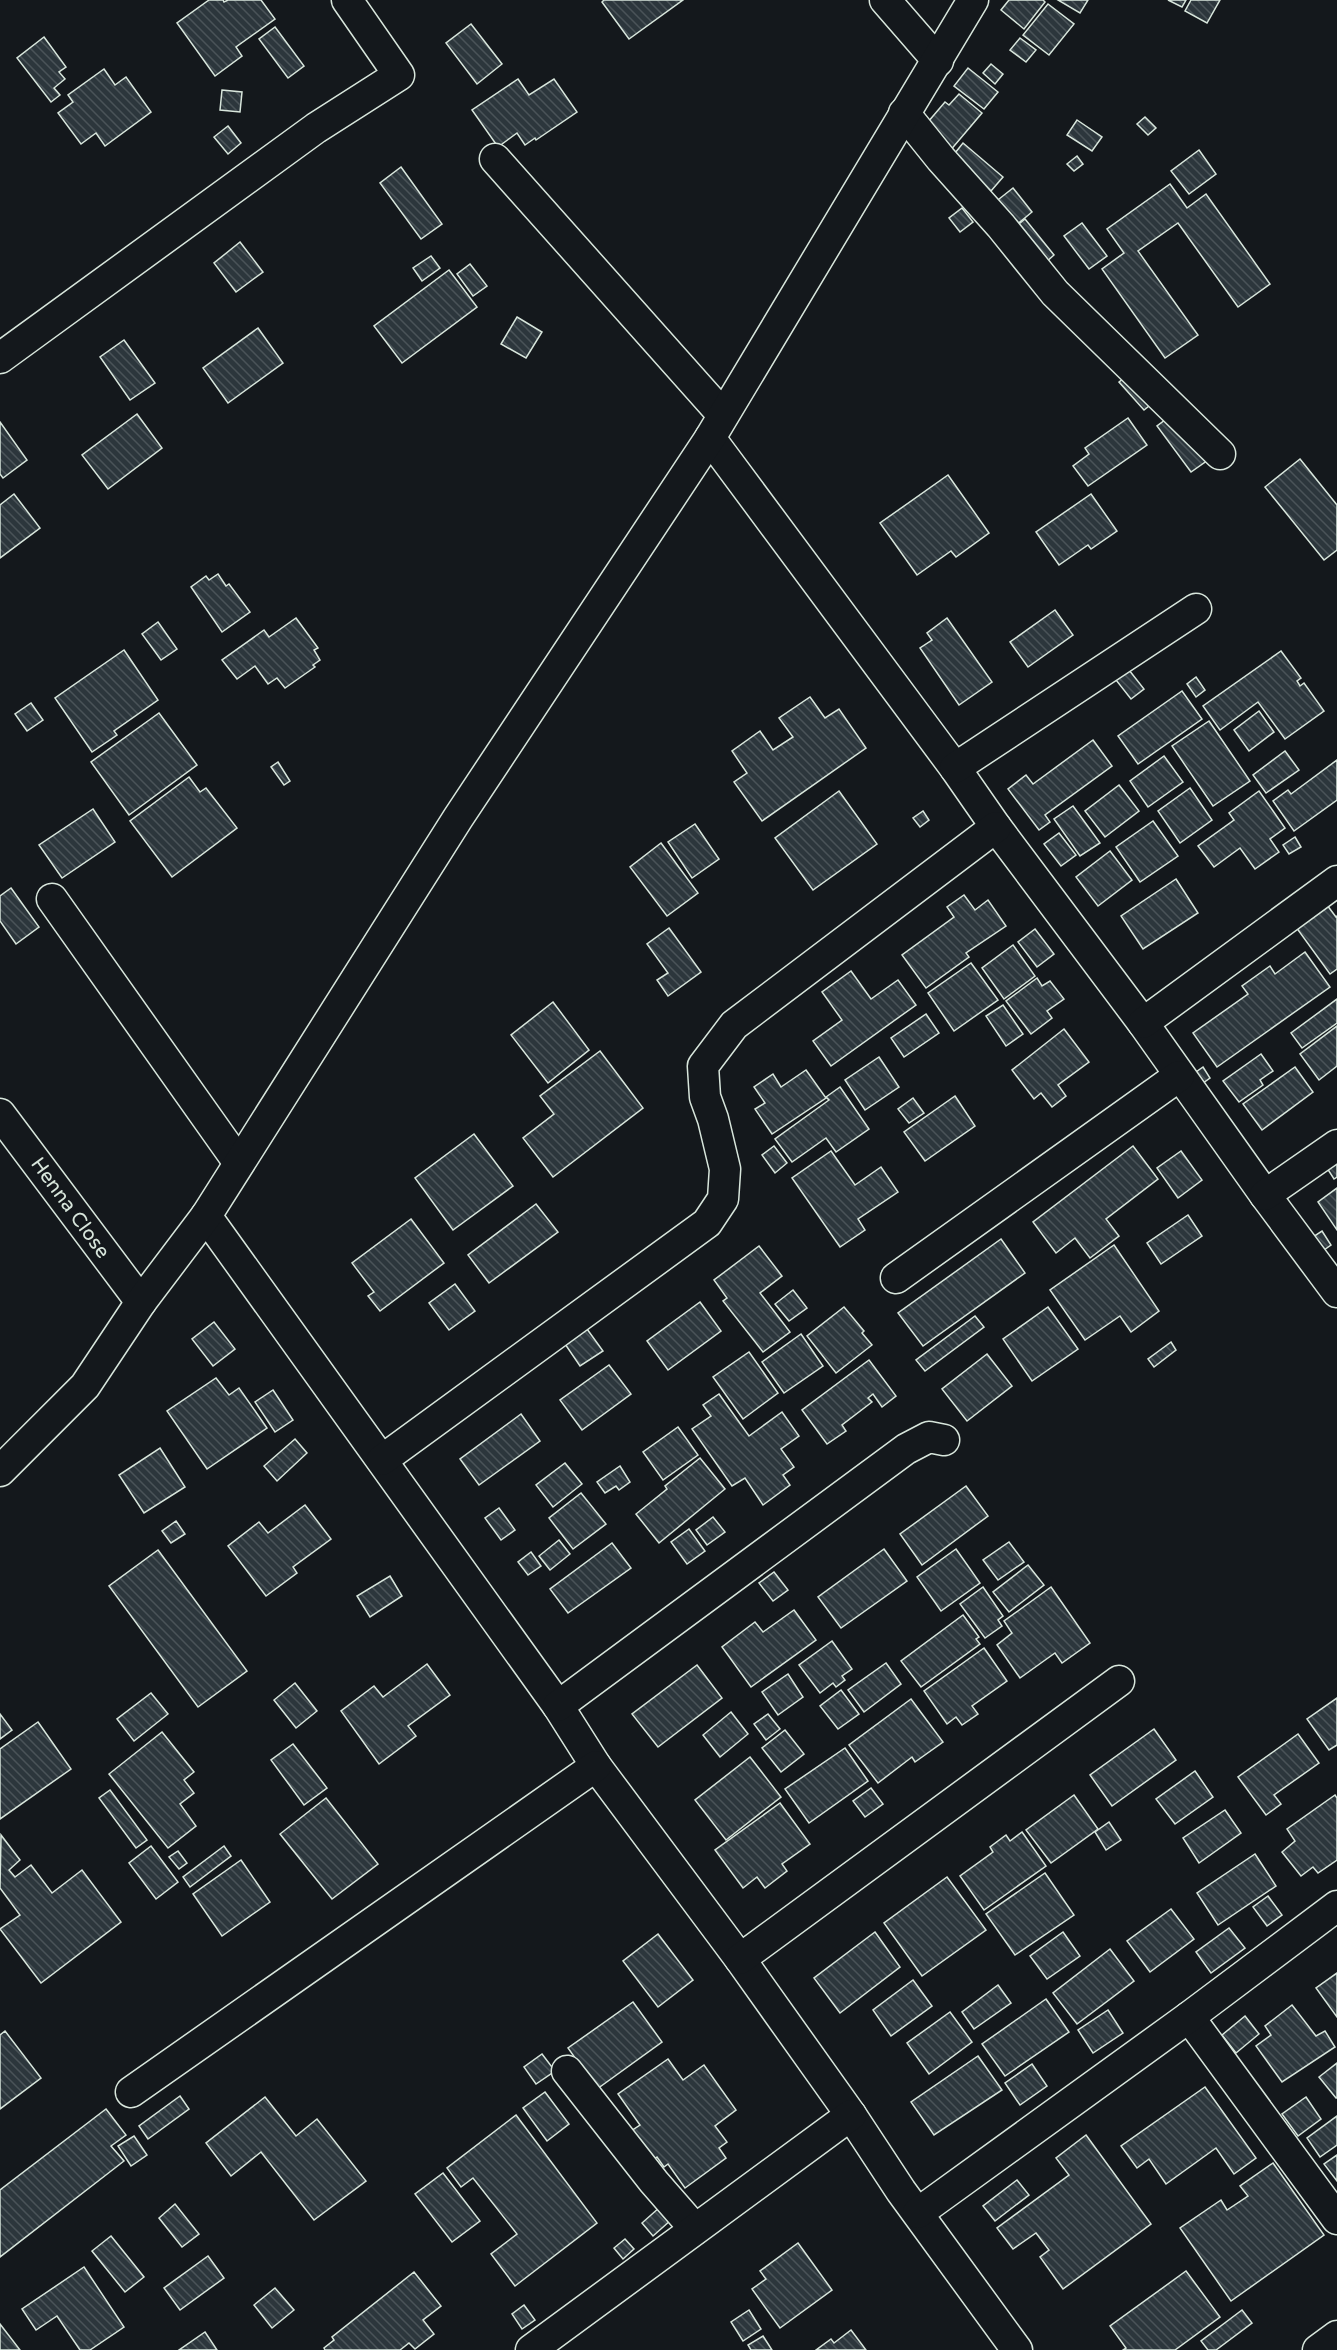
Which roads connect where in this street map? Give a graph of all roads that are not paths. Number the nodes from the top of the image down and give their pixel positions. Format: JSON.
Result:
{"nodes":[{"id":1,"x":347,"y":0,"type":"edge"},
{"id":2,"x":885,"y":0,"type":"edge"},
{"id":3,"x":974,"y":0,"type":"edge"},
{"id":4,"x":938,"y":61,"type":"junction"},
{"id":5,"x":904,"y":113,"type":"junction"},
{"id":6,"x":495,"y":159,"type":"dead end"},
{"id":7,"x":0,"y":357,"type":"edge"},
{"id":8,"x":717,"y":426,"type":"junction"},
{"id":9,"x":1220,"y":454,"type":"dead end"},
{"id":10,"x":1196,"y":609,"type":"dead end"},
{"id":11,"x":955,"y":768,"type":"junction"},
{"id":12,"x":996,"y":827,"type":"junction"},
{"id":13,"x":1337,"y":881,"type":"edge"},
{"id":14,"x":52,"y":900,"type":"dead end"},
{"id":15,"x":1143,"y":1023,"type":"junction"},
{"id":16,"x":1179,"y":1076,"type":"junction"},
{"id":17,"x":0,"y":1113,"type":"edge"},
{"id":18,"x":1337,"y":1145,"type":"edge"},
{"id":19,"x":239,"y":1163,"type":"junction"},
{"id":20,"x":1265,"y":1195,"type":"junction"},
{"id":21,"x":206,"y":1216,"type":"junction"},
{"id":22,"x":896,"y":1278,"type":"dead end"},
{"id":23,"x":1337,"y":1292,"type":"edge"},
{"id":24,"x":141,"y":1302,"type":"junction"},
{"id":25,"x":944,"y":1440,"type":"dead end"},
{"id":26,"x":382,"y":1460,"type":"junction"},
{"id":27,"x":0,"y":1471,"type":"edge"},
{"id":28,"x":1119,"y":1681,"type":"dead end"},
{"id":29,"x":558,"y":1706,"type":"junction"},
{"id":30,"x":596,"y":1766,"type":"junction"},
{"id":31,"x":1337,"y":1906,"type":"edge"},
{"id":32,"x":740,"y":1959,"type":"junction"},
{"id":33,"x":1189,"y":2017,"type":"junction"},
{"id":34,"x":567,"y":2071,"type":"dead end"},
{"id":35,"x":131,"y":2092,"type":"dead end"},
{"id":36,"x":851,"y":2115,"type":"junction"},
{"id":37,"x":918,"y":2213,"type":"junction"},
{"id":38,"x":1337,"y":2219,"type":"edge"},
{"id":39,"x":695,"y":2229,"type":"junction"},
{"id":40,"x":1337,"y":2336,"type":"edge"},
{"id":41,"x":531,"y":2350,"type":"edge"},
{"id":42,"x":1017,"y":2350,"type":"edge"},
{"id":43,"x":1318,"y":2350,"type":"edge"}],
"edges":[{"from":1,"to":7,"type":"street"},
{"from":2,"to":4,"type":"street"},
{"from":3,"to":4,"type":"street"},
{"from":4,"to":5,"type":"street"},
{"from":5,"to":8,"type":"street"},
{"from":5,"to":9,"type":"street"},
{"from":6,"to":8,"type":"street"},
{"from":8,"to":11,"type":"street"},
{"from":8,"to":19,"type":"street"},
{"from":10,"to":11,"type":"street"},
{"from":11,"to":12,"type":"street"},
{"from":12,"to":15,"type":"street"},
{"from":12,"to":26,"type":"street"},
{"from":13,"to":15,"type":"street"},
{"from":14,"to":19,"type":"street"},
{"from":15,"to":16,"type":"street"},
{"from":16,"to":20,"type":"street"},
{"from":16,"to":22,"type":"street"},
{"from":17,"to":24,"type":"street","name":"Henna Close"},
{"from":18,"to":20,"type":"street"},
{"from":19,"to":21,"type":"street"},
{"from":20,"to":23,"type":"street"},
{"from":21,"to":24,"type":"street"},
{"from":21,"to":26,"type":"street"},
{"from":24,"to":27,"type":"street"},
{"from":25,"to":29,"type":"street"},
{"from":26,"to":29,"type":"street"},
{"from":28,"to":32,"type":"street"},
{"from":29,"to":30,"type":"street"},
{"from":30,"to":32,"type":"street"},
{"from":30,"to":35,"type":"street"},
{"from":31,"to":33,"type":"street"},
{"from":32,"to":36,"type":"street"},
{"from":33,"to":37,"type":"street"},
{"from":33,"to":38,"type":"street"},
{"from":34,"to":39,"type":"street"},
{"from":36,"to":37,"type":"street"},
{"from":36,"to":39,"type":"street"},
{"from":37,"to":42,"type":"street"},
{"from":39,"to":41,"type":"street"},
{"from":40,"to":43,"type":"street"}]}
